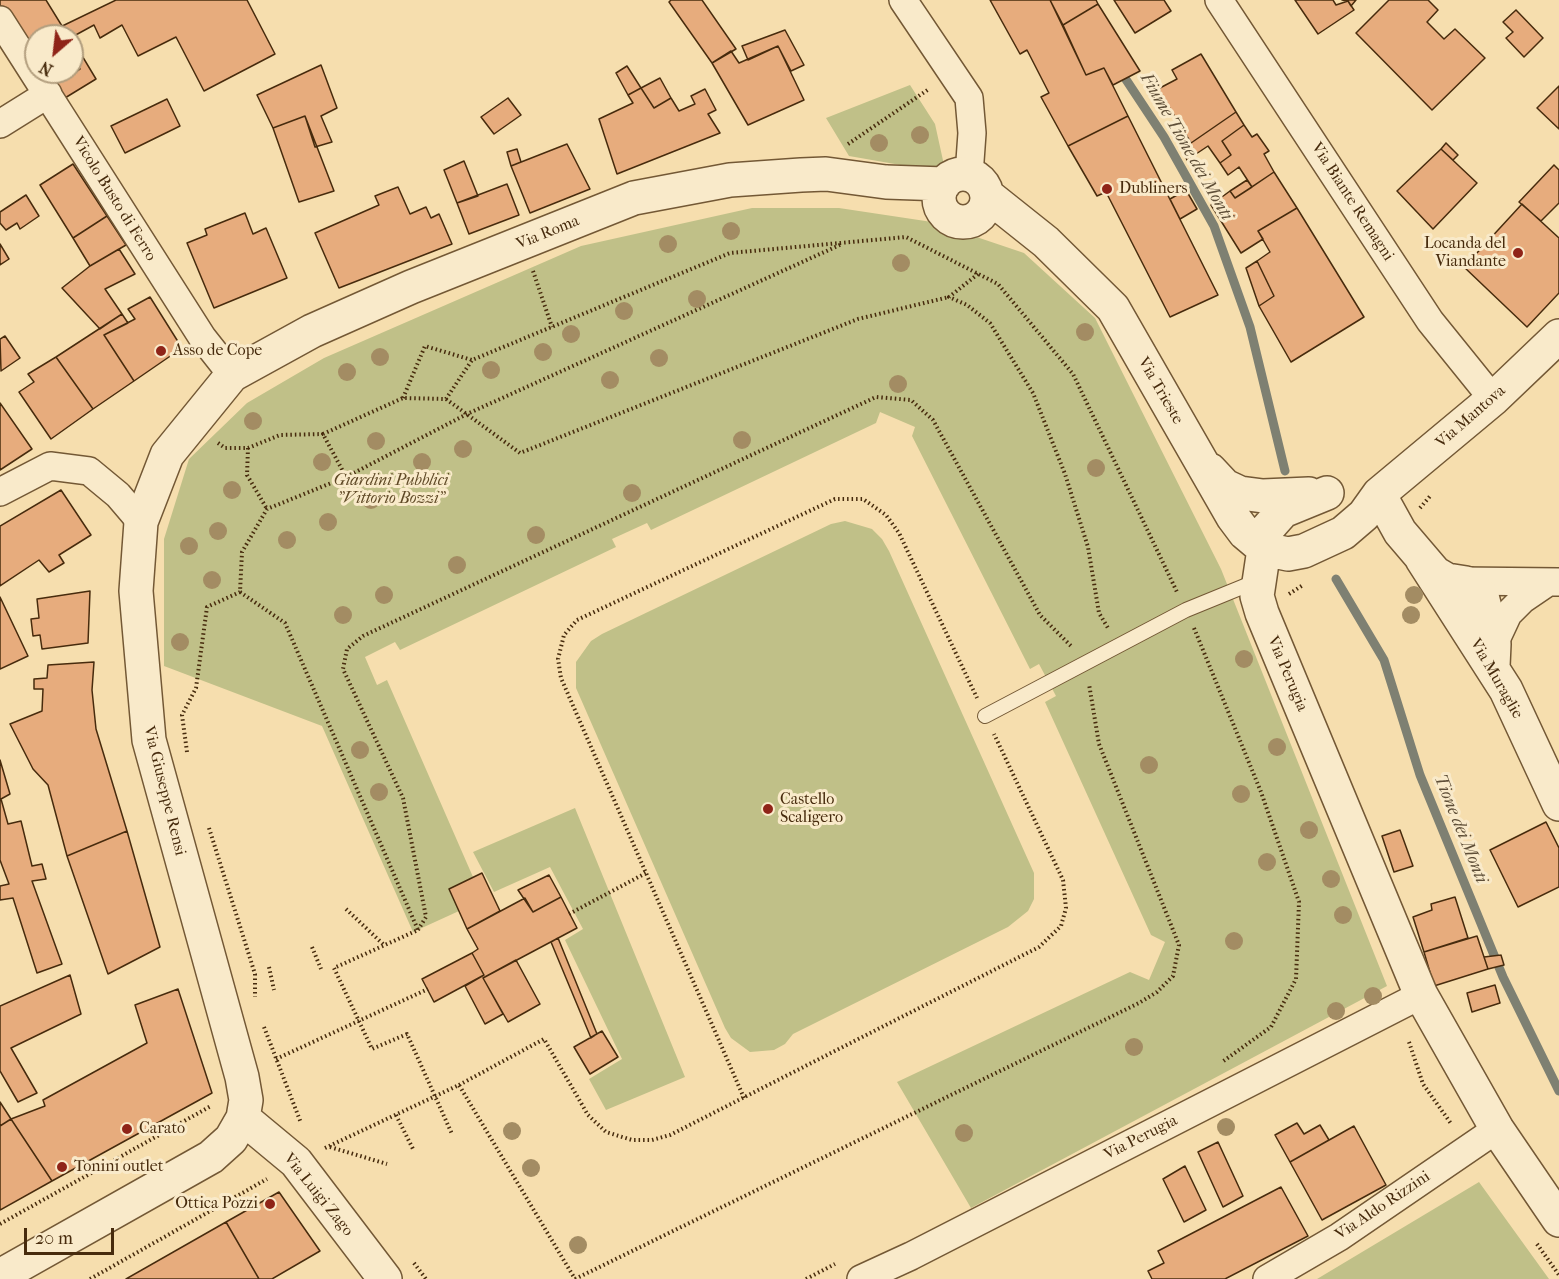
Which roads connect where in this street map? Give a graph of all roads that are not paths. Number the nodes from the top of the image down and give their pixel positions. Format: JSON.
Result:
{"nodes":[{"id":1,"x":903,"y":0,"type":"edge"},
{"id":2,"x":1219,"y":0,"type":"edge"},
{"id":3,"x":0,"y":20,"type":"edge"},
{"id":4,"x":48,"y":94,"type":"junction"},
{"id":5,"x":0,"y":124,"type":"edge"},
{"id":6,"x":964,"y":196,"type":"junction"},
{"id":7,"x":1559,"y":336,"type":"edge"},
{"id":8,"x":232,"y":375,"type":"junction"},
{"id":9,"x":1493,"y":399,"type":"junction"},
{"id":10,"x":1198,"y":458,"type":"junction"},
{"id":11,"x":0,"y":492,"type":"edge"},
{"id":12,"x":1327,"y":493,"type":"junction"},
{"id":13,"x":1379,"y":494,"type":"junction"},
{"id":14,"x":141,"y":522,"type":"junction"},
{"id":15,"x":1422,"y":559,"type":"junction"},
{"id":16,"x":1262,"y":564,"type":"junction"},
{"id":17,"x":1459,"y":581,"type":"junction"},
{"id":18,"x":1553,"y":582,"type":"edge"},
{"id":19,"x":1493,"y":656,"type":"junction"},
{"id":20,"x":986,"y":716,"type":"road end"},
{"id":21,"x":1559,"y":804,"type":"edge"},
{"id":22,"x":1421,"y":995,"type":"junction"},
{"id":23,"x":243,"y":1118,"type":"junction"},
{"id":24,"x":1497,"y":1129,"type":"junction"},
{"id":25,"x":1559,"y":1220,"type":"edge"},
{"id":26,"x":916,"y":1268,"type":"edge"},
{"id":27,"x":0,"y":1276,"type":"edge"},
{"id":28,"x":385,"y":1279,"type":"edge"},
{"id":29,"x":861,"y":1279,"type":"edge"},
{"id":30,"x":1267,"y":1279,"type":"edge"}],
"edges":[{"from":1,"to":6,"type":"street"},
{"from":2,"to":9,"type":"street","name":"Via Biante Remagni"},
{"from":3,"to":4,"type":"street","name":"Vicolo Busto di Ferro"},
{"from":4,"to":5,"type":"street"},
{"from":4,"to":8,"type":"street","name":"Vicolo Busto di Ferro"},
{"from":6,"to":8,"type":"street","name":"Via Roma"},
{"from":6,"to":10,"type":"street","name":"Via Trieste"},
{"from":7,"to":9,"type":"street","name":"Via Mantova"},
{"from":8,"to":14,"type":"street","name":"Via Giuseppe Rensi"},
{"from":9,"to":13,"type":"street","name":"Via Mantova"},
{"from":10,"to":12,"type":"street"},
{"from":10,"to":16,"type":"street","name":"Via Trieste"},
{"from":11,"to":14,"type":"street"},
{"from":12,"to":13,"type":"street"},
{"from":12,"to":16,"type":"street"},
{"from":13,"to":15,"type":"street"},
{"from":13,"to":16,"type":"street","name":"Via Mantova"},
{"from":14,"to":23,"type":"street","name":"Via Giuseppe Rensi"},
{"from":15,"to":17,"type":"street","name":"Via Muraglie"},
{"from":15,"to":19,"type":"street","name":"Via Muraglie"},
{"from":16,"to":20,"type":"lane"},
{"from":16,"to":22,"type":"street","name":"Via Perugia"},
{"from":17,"to":18,"type":"street"},
{"from":17,"to":19,"type":"street","name":"Via Muraglie"},
{"from":18,"to":19,"type":"street"},
{"from":19,"to":21,"type":"street","name":"Via Muraglie"},
{"from":22,"to":24,"type":"street","name":"Via Perugia"},
{"from":22,"to":26,"type":"street","name":"Via Perugia"},
{"from":23,"to":27,"type":"street"},
{"from":23,"to":28,"type":"street","name":"Via Luigi Zago"},
{"from":24,"to":25,"type":"street","name":"Via Perugia"},
{"from":24,"to":30,"type":"street","name":"Via Aldo Rizzini"},
{"from":26,"to":29,"type":"street","name":"Via Perugia"}]}
